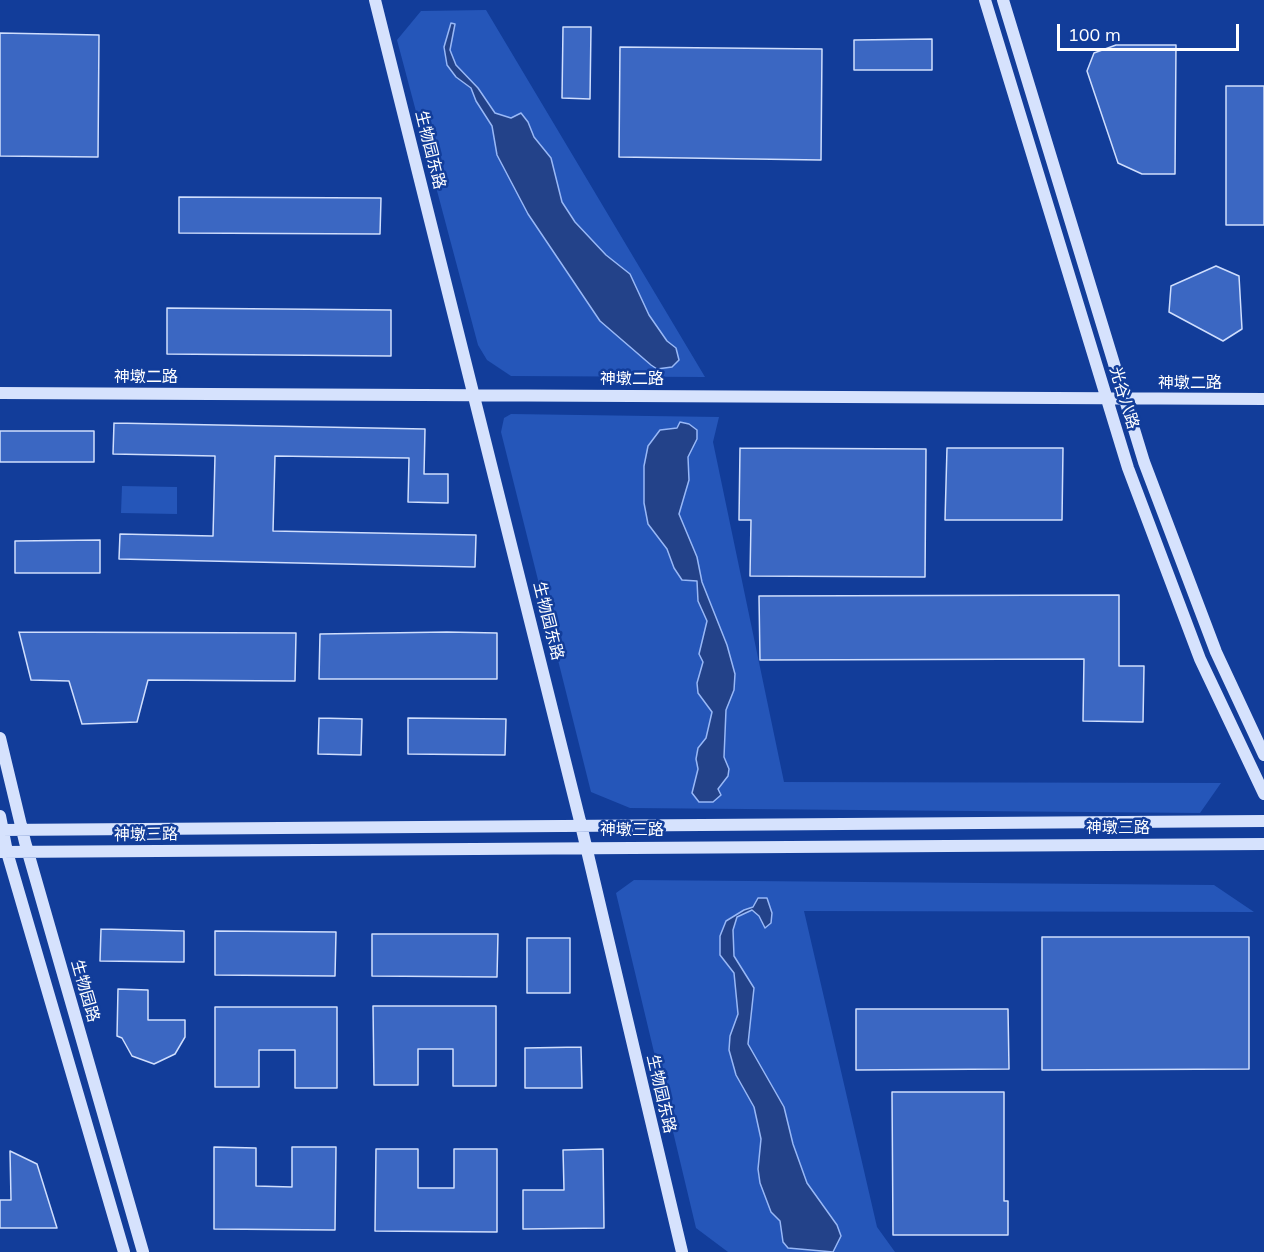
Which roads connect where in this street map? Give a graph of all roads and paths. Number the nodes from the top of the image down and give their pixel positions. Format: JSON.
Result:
{"nodes":[{"id":1,"x":375,"y":0,"type":"edge"},
{"id":2,"x":985,"y":0,"type":"edge"},
{"id":3,"x":1003,"y":0,"type":"edge"},
{"id":4,"x":0,"y":393,"type":"edge"},
{"id":5,"x":475,"y":394,"type":"junction"},
{"id":6,"x":1264,"y":399,"type":"edge"},
{"id":7,"x":1107,"y":400,"type":"junction"},
{"id":8,"x":1125,"y":400,"type":"junction"},
{"id":9,"x":0,"y":738,"type":"edge"},
{"id":10,"x":1264,"y":755,"type":"edge"},
{"id":11,"x":1264,"y":794,"type":"edge"},
{"id":12,"x":0,"y":816,"type":"edge"},
{"id":13,"x":1264,"y":821,"type":"edge"},
{"id":14,"x":581,"y":825,"type":"junction"},
{"id":15,"x":2,"y":830,"type":"edge"},
{"id":16,"x":22,"y":830,"type":"junction"},
{"id":17,"x":1264,"y":844,"type":"edge"},
{"id":18,"x":585,"y":847,"type":"junction"},
{"id":19,"x":4,"y":852,"type":"edge"},
{"id":20,"x":28,"y":852,"type":"junction"},
{"id":21,"x":124,"y":1252,"type":"edge"},
{"id":22,"x":143,"y":1252,"type":"edge"},
{"id":23,"x":682,"y":1252,"type":"edge"}],
"edges":[{"from":1,"to":5,"type":"street","name":"生物园东路"},
{"from":2,"to":7,"type":"street","name":"光谷八路"},
{"from":3,"to":8,"type":"street","name":"光谷八路"},
{"from":4,"to":5,"type":"street","name":"神墩二路"},
{"from":5,"to":7,"type":"street","name":"神墩二路"},
{"from":5,"to":14,"type":"street","name":"生物园东路"},
{"from":6,"to":8,"type":"street","name":"神墩二路"},
{"from":7,"to":8,"type":"street","name":"神墩二路"},
{"from":7,"to":11,"type":"street","name":"光谷八路"},
{"from":8,"to":10,"type":"street","name":"光谷八路"},
{"from":9,"to":16,"type":"street","name":"生物园路"},
{"from":12,"to":15,"type":"street"},
{"from":13,"to":14,"type":"street","name":"神墩三路"},
{"from":14,"to":16,"type":"street","name":"神墩三路"},
{"from":14,"to":18,"type":"street","name":"生物园东路"},
{"from":15,"to":16,"type":"street","name":"神墩三路"},
{"from":15,"to":19,"type":"street"},
{"from":16,"to":20,"type":"street","name":"生物园路"},
{"from":17,"to":18,"type":"street","name":"神墩三路"},
{"from":18,"to":20,"type":"street","name":"神墩三路"},
{"from":18,"to":23,"type":"street","name":"生物园东路"},
{"from":19,"to":20,"type":"street","name":"神墩三路"},
{"from":19,"to":21,"type":"street"},
{"from":20,"to":22,"type":"street","name":"生物园路"}]}
